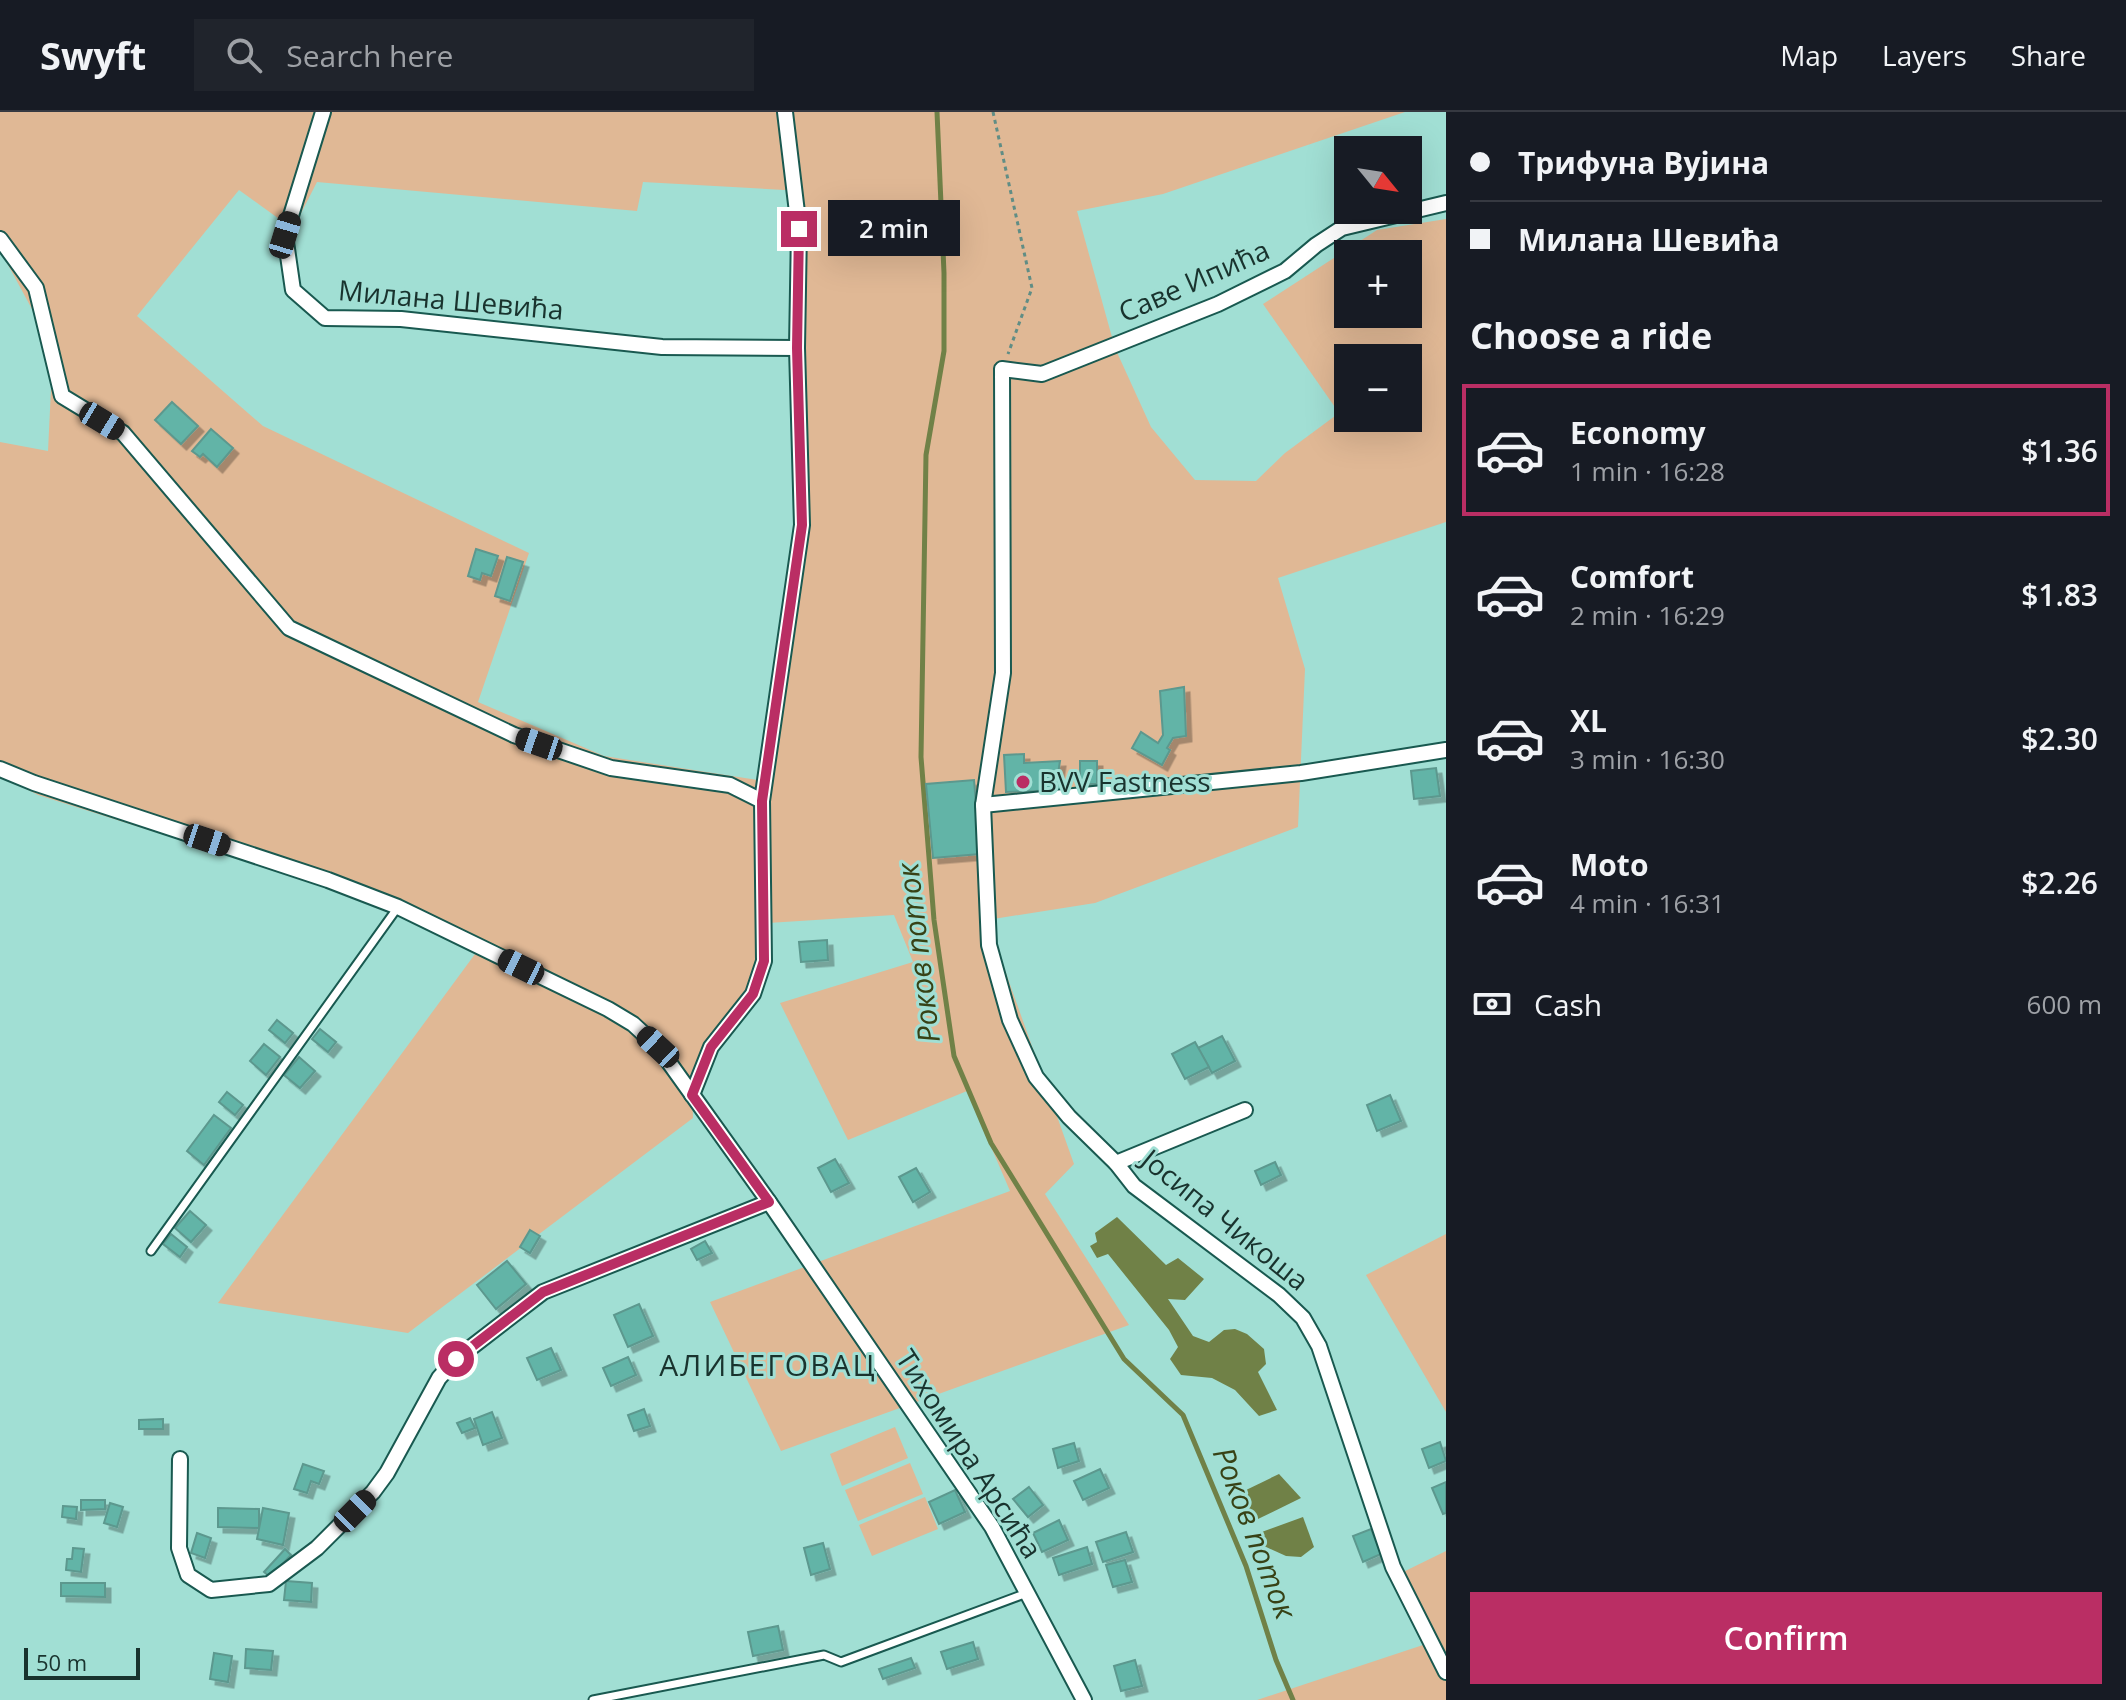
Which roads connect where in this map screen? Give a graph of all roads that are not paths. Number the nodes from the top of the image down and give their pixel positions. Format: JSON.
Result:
{"nodes":[{"id":1,"x":323,"y":112,"type":"edge"},
{"id":2,"x":785,"y":112,"type":"edge"},
{"id":3,"x":1446,"y":203,"type":"edge"},
{"id":4,"x":0,"y":239,"type":"edge"},
{"id":5,"x":797,"y":348,"type":"junction"},
{"id":6,"x":1002,"y":369,"type":"joint"},
{"id":7,"x":1446,"y":750,"type":"edge"},
{"id":8,"x":0,"y":769,"type":"edge"},
{"id":9,"x":762,"y":801,"type":"junction"},
{"id":10,"x":983,"y":805,"type":"junction"},
{"id":11,"x":398,"y":907,"type":"junction"},
{"id":12,"x":692,"y":1095,"type":"junction"},
{"id":13,"x":1245,"y":1110,"type":"dead end"},
{"id":14,"x":1116,"y":1163,"type":"junction"},
{"id":15,"x":769,"y":1202,"type":"junction"},
{"id":16,"x":151,"y":1251,"type":"dead end"},
{"id":17,"x":180,"y":1459,"type":"dead end"},
{"id":18,"x":1027,"y":1593,"type":"junction"},
{"id":19,"x":1446,"y":1672,"type":"edge"},
{"id":20,"x":593,"y":1700,"type":"edge"},
{"id":21,"x":1084,"y":1700,"type":"edge"}],
"edges":[{"from":1,"to":5,"type":"street","name":"Милана Шевића"},
{"from":2,"to":5,"type":"street"},
{"from":3,"to":6,"type":"street","name":"Саве Ипића"},
{"from":4,"to":9,"type":"street"},
{"from":5,"to":9,"type":"street"},
{"from":6,"to":10,"type":"street","name":"Јосипа Чикоша"},
{"from":7,"to":10,"type":"street"},
{"from":8,"to":11,"type":"street","name":"Тихомира Арсића"},
{"from":9,"to":12,"type":"street"},
{"from":10,"to":14,"type":"street","name":"Јосипа Чикоша"},
{"from":11,"to":12,"type":"street","name":"Тихомира Арсића"},
{"from":11,"to":16,"type":"lane"},
{"from":12,"to":15,"type":"street","name":"Тихомира Арсића"},
{"from":13,"to":14,"type":"street"},
{"from":14,"to":19,"type":"street","name":"Јосипа Чикоша"},
{"from":15,"to":17,"type":"street"},
{"from":15,"to":18,"type":"street","name":"Тихомира Арсића"},
{"from":18,"to":20,"type":"lane"},
{"from":18,"to":21,"type":"street","name":"Тихомира Арсића"}]}
